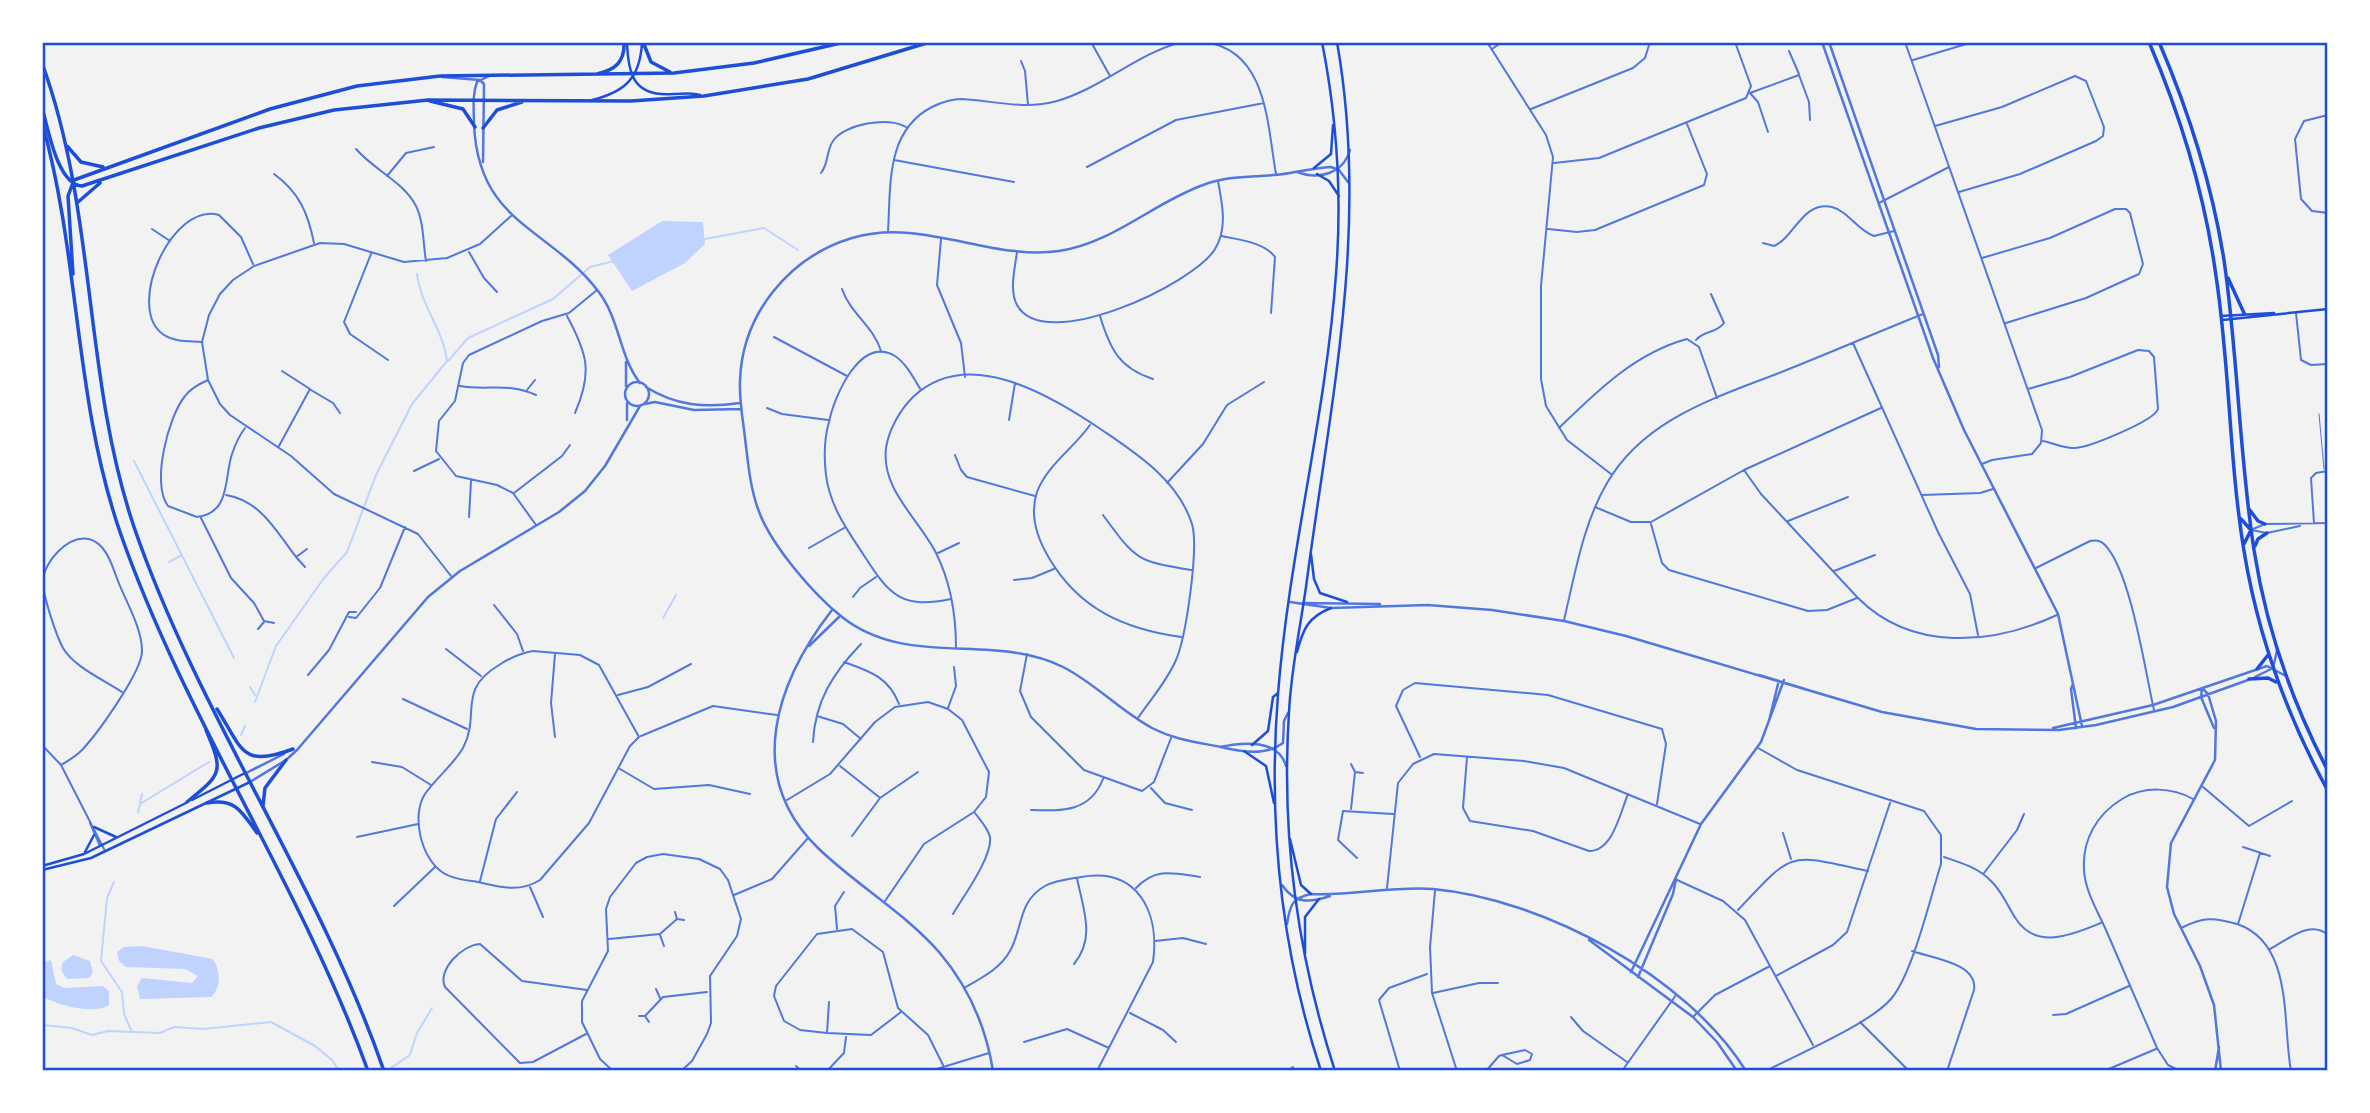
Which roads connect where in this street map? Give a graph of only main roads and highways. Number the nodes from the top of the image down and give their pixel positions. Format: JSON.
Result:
{"nodes":[{"id":1,"x":626,"y":42,"type":"edge"},
{"id":2,"x":643,"y":42,"type":"edge"},
{"id":3,"x":845,"y":42,"type":"edge"},
{"id":4,"x":930,"y":42,"type":"edge"},
{"id":5,"x":1322,"y":42,"type":"edge"},
{"id":6,"x":1337,"y":42,"type":"edge"},
{"id":7,"x":2149,"y":42,"type":"edge"},
{"id":8,"x":2160,"y":42,"type":"edge"},
{"id":9,"x":42,"y":63,"type":"edge"},
{"id":10,"x":674,"y":73,"type":"junction"},
{"id":11,"x":632,"y":75,"type":"junction"},
{"id":12,"x":584,"y":76,"type":"junction"},
{"id":13,"x":704,"y":96,"type":"junction"},
{"id":14,"x":428,"y":100,"type":"junction"},
{"id":15,"x":527,"y":101,"type":"junction"},
{"id":16,"x":585,"y":101,"type":"junction"},
{"id":17,"x":42,"y":107,"type":"edge"},
{"id":18,"x":1333,"y":117,"type":"junction"},
{"id":19,"x":42,"y":122,"type":"edge"},
{"id":20,"x":475,"y":127,"type":"road end"},
{"id":21,"x":483,"y":128,"type":"road end"},
{"id":22,"x":66,"y":145,"type":"junction"},
{"id":23,"x":105,"y":167,"type":"junction"},
{"id":24,"x":1314,"y":168,"type":"road end"},
{"id":25,"x":1317,"y":174,"type":"road end"},
{"id":26,"x":102,"y":181,"type":"junction"},
{"id":27,"x":2207,"y":181,"type":"junction"},
{"id":28,"x":72,"y":182,"type":"junction"},
{"id":29,"x":2197,"y":184,"type":"junction"},
{"id":30,"x":1339,"y":196,"type":"junction"},
{"id":31,"x":78,"y":202,"type":"junction"},
{"id":32,"x":2223,"y":259,"type":"junction"},
{"id":33,"x":72,"y":280,"type":"junction"},
{"id":34,"x":2328,"y":309,"type":"edge"},
{"id":35,"x":2245,"y":313,"type":"junction"},
{"id":36,"x":2277,"y":313,"type":"junction"},
{"id":37,"x":2231,"y":317,"type":"junction"},
{"id":38,"x":2222,"y":318,"type":"junction"},
{"id":39,"x":2248,"y":508,"type":"junction"},
{"id":40,"x":2239,"y":514,"type":"junction"},
{"id":41,"x":2265,"y":524,"type":"road end"},
{"id":42,"x":2251,"y":530,"type":"junction"},
{"id":43,"x":2267,"y":533,"type":"road end"},
{"id":44,"x":1311,"y":547,"type":"junction"},
{"id":45,"x":2243,"y":548,"type":"junction"},
{"id":46,"x":2254,"y":550,"type":"junction"},
{"id":47,"x":1347,"y":602,"type":"road end"},
{"id":48,"x":1331,"y":608,"type":"road end"},
{"id":49,"x":2268,"y":654,"type":"junction"},
{"id":50,"x":1293,"y":667,"type":"junction"},
{"id":51,"x":2257,"y":669,"type":"road end"},
{"id":52,"x":2249,"y":679,"type":"road end"},
{"id":53,"x":2278,"y":683,"type":"junction"},
{"id":54,"x":1278,"y":693,"type":"junction"},
{"id":55,"x":221,"y":718,"type":"junction"},
{"id":56,"x":206,"y":726,"type":"junction"},
{"id":57,"x":1252,"y":745,"type":"road end"},
{"id":58,"x":293,"y":749,"type":"road end"},
{"id":59,"x":1244,"y":751,"type":"road end"},
{"id":60,"x":286,"y":760,"type":"road end"},
{"id":61,"x":2328,"y":771,"type":"edge"},
{"id":62,"x":246,"y":773,"type":"junction"},
{"id":63,"x":233,"y":779,"type":"junction"},
{"id":64,"x":250,"y":782,"type":"junction"},
{"id":65,"x":237,"y":788,"type":"junction"},
{"id":66,"x":2328,"y":791,"type":"edge"},
{"id":67,"x":187,"y":802,"type":"junction"},
{"id":68,"x":207,"y":803,"type":"junction"},
{"id":69,"x":263,"y":808,"type":"junction"},
{"id":70,"x":1276,"y":820,"type":"junction"},
{"id":71,"x":94,"y":827,"type":"road end"},
{"id":72,"x":94,"y":835,"type":"road end"},
{"id":73,"x":1289,"y":836,"type":"junction"},
{"id":74,"x":118,"y":837,"type":"junction"},
{"id":75,"x":264,"y":843,"type":"junction"},
{"id":76,"x":83,"y":854,"type":"junction"},
{"id":77,"x":42,"y":868,"type":"edge"},
{"id":78,"x":1311,"y":894,"type":"road end"},
{"id":79,"x":1319,"y":900,"type":"road end"},
{"id":80,"x":1305,"y":957,"type":"junction"},
{"id":81,"x":368,"y":1070,"type":"edge"},
{"id":82,"x":384,"y":1071,"type":"edge"},
{"id":83,"x":1321,"y":1071,"type":"edge"},
{"id":84,"x":1335,"y":1071,"type":"edge"}],
"edges":[{"from":1,"to":11,"type":"main road"},
{"from":1,"to":12,"type":"main road"},
{"from":2,"to":10,"type":"main road"},
{"from":2,"to":11,"type":"main road"},
{"from":3,"to":10,"type":"main road"},
{"from":4,"to":13,"type":"main road"},
{"from":5,"to":18,"type":"main road"},
{"from":6,"to":44,"type":"main road"},
{"from":7,"to":29,"type":"main road"},
{"from":8,"to":27,"type":"main road"},
{"from":9,"to":22,"type":"main road"},
{"from":10,"to":11,"type":"main road"},
{"from":11,"to":12,"type":"main road"},
{"from":11,"to":13,"type":"main road"},
{"from":11,"to":16,"type":"main road"},
{"from":12,"to":23,"type":"main road"},
{"from":13,"to":16,"type":"main road"},
{"from":14,"to":15,"type":"main road"},
{"from":14,"to":20,"type":"main road"},
{"from":14,"to":26,"type":"main road"},
{"from":15,"to":16,"type":"main road"},
{"from":15,"to":21,"type":"main road"},
{"from":17,"to":28,"type":"main road"},
{"from":18,"to":24,"type":"main road"},
{"from":18,"to":30,"type":"main road"},
{"from":19,"to":33,"type":"main road"},
{"from":22,"to":23,"type":"main road"},
{"from":22,"to":28,"type":"main road"},
{"from":23,"to":28,"type":"main road"},
{"from":25,"to":30,"type":"main road"},
{"from":26,"to":28,"type":"main road"},
{"from":26,"to":31,"type":"main road"},
{"from":27,"to":29,"type":"main road"},
{"from":27,"to":32,"type":"main road"},
{"from":28,"to":31,"type":"main road"},
{"from":28,"to":33,"type":"main road"},
{"from":29,"to":38,"type":"main road"},
{"from":30,"to":54,"type":"main road"},
{"from":31,"to":55,"type":"main road"},
{"from":32,"to":35,"type":"main road"},
{"from":32,"to":37,"type":"main road"},
{"from":33,"to":56,"type":"main road"},
{"from":34,"to":36,"type":"main road"},
{"from":35,"to":36,"type":"main road"},
{"from":35,"to":37,"type":"main road"},
{"from":36,"to":37,"type":"main road"},
{"from":37,"to":38,"type":"main road"},
{"from":37,"to":39,"type":"main road"},
{"from":38,"to":40,"type":"main road"},
{"from":39,"to":41,"type":"main road"},
{"from":39,"to":42,"type":"main road"},
{"from":40,"to":42,"type":"main road"},
{"from":40,"to":45,"type":"main road"},
{"from":42,"to":45,"type":"main road"},
{"from":42,"to":46,"type":"main road"},
{"from":43,"to":46,"type":"main road"},
{"from":44,"to":47,"type":"main road"},
{"from":44,"to":50,"type":"main road"},
{"from":45,"to":49,"type":"main road"},
{"from":46,"to":61,"type":"main road"},
{"from":48,"to":50,"type":"main road"},
{"from":49,"to":51,"type":"main road"},
{"from":49,"to":53,"type":"main road"},
{"from":50,"to":73,"type":"main road"},
{"from":52,"to":53,"type":"main road"},
{"from":53,"to":66,"type":"main road"},
{"from":54,"to":57,"type":"main road"},
{"from":54,"to":70,"type":"main road"},
{"from":55,"to":58,"type":"main road"},
{"from":55,"to":62,"type":"main road"},
{"from":56,"to":63,"type":"main road"},
{"from":56,"to":67,"type":"main road"},
{"from":59,"to":70,"type":"main road"},
{"from":60,"to":69,"type":"main road"},
{"from":62,"to":63,"type":"main road"},
{"from":62,"to":64,"type":"main road"},
{"from":63,"to":65,"type":"main road"},
{"from":63,"to":67,"type":"main road"},
{"from":64,"to":65,"type":"main road"},
{"from":64,"to":69,"type":"main road"},
{"from":65,"to":68,"type":"main road"},
{"from":65,"to":75,"type":"main road"},
{"from":67,"to":74,"type":"main road"},
{"from":68,"to":75,"type":"main road"},
{"from":68,"to":77,"type":"main road"},
{"from":69,"to":82,"type":"main road"},
{"from":70,"to":83,"type":"main road"},
{"from":71,"to":74,"type":"main road"},
{"from":72,"to":76,"type":"main road"},
{"from":73,"to":78,"type":"main road"},
{"from":73,"to":80,"type":"main road"},
{"from":74,"to":76,"type":"main road"},
{"from":75,"to":81,"type":"main road"},
{"from":76,"to":77,"type":"main road"},
{"from":79,"to":80,"type":"main road"},
{"from":80,"to":84,"type":"main road"}]}
